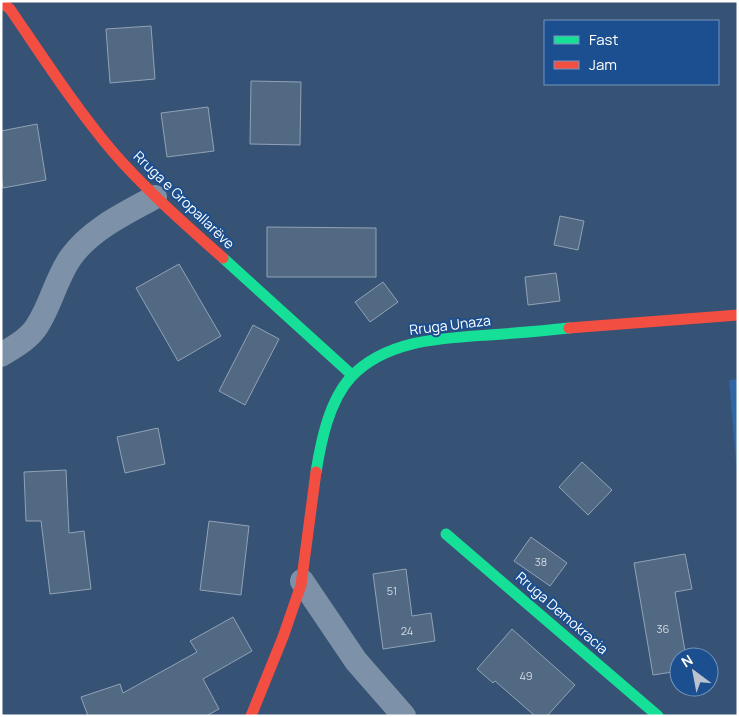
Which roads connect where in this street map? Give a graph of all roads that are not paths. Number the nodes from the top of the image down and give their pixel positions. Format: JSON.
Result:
{"nodes":[{"id":1,"x":1,"y":2,"type":"edge"},
{"id":2,"x":155,"y":197,"type":"junction"},
{"id":3,"x":738,"y":315,"type":"edge"},
{"id":4,"x":1,"y":355,"type":"edge"},
{"id":5,"x":352,"y":375,"type":"junction"},
{"id":6,"x":446,"y":534,"type":"dead end"},
{"id":7,"x":302,"y":582,"type":"junction"},
{"id":8,"x":251,"y":716,"type":"edge"},
{"id":9,"x":404,"y":716,"type":"edge"},
{"id":10,"x":658,"y":716,"type":"edge"}],
"edges":[{"from":1,"to":2,"type":"street","name":"Rruga e Gropallarëve"},
{"from":2,"to":4,"type":"street"},
{"from":2,"to":5,"type":"street","name":"Rruga e Gropallarëve"},
{"from":3,"to":5,"type":"street","name":"Rruga Unaza"},
{"from":5,"to":7,"type":"street","name":"Rruga Unaza"},
{"from":6,"to":10,"type":"street","name":"Rruga Demokracia"},
{"from":7,"to":8,"type":"street","name":"Rruga Unaza"},
{"from":7,"to":9,"type":"street"}]}
